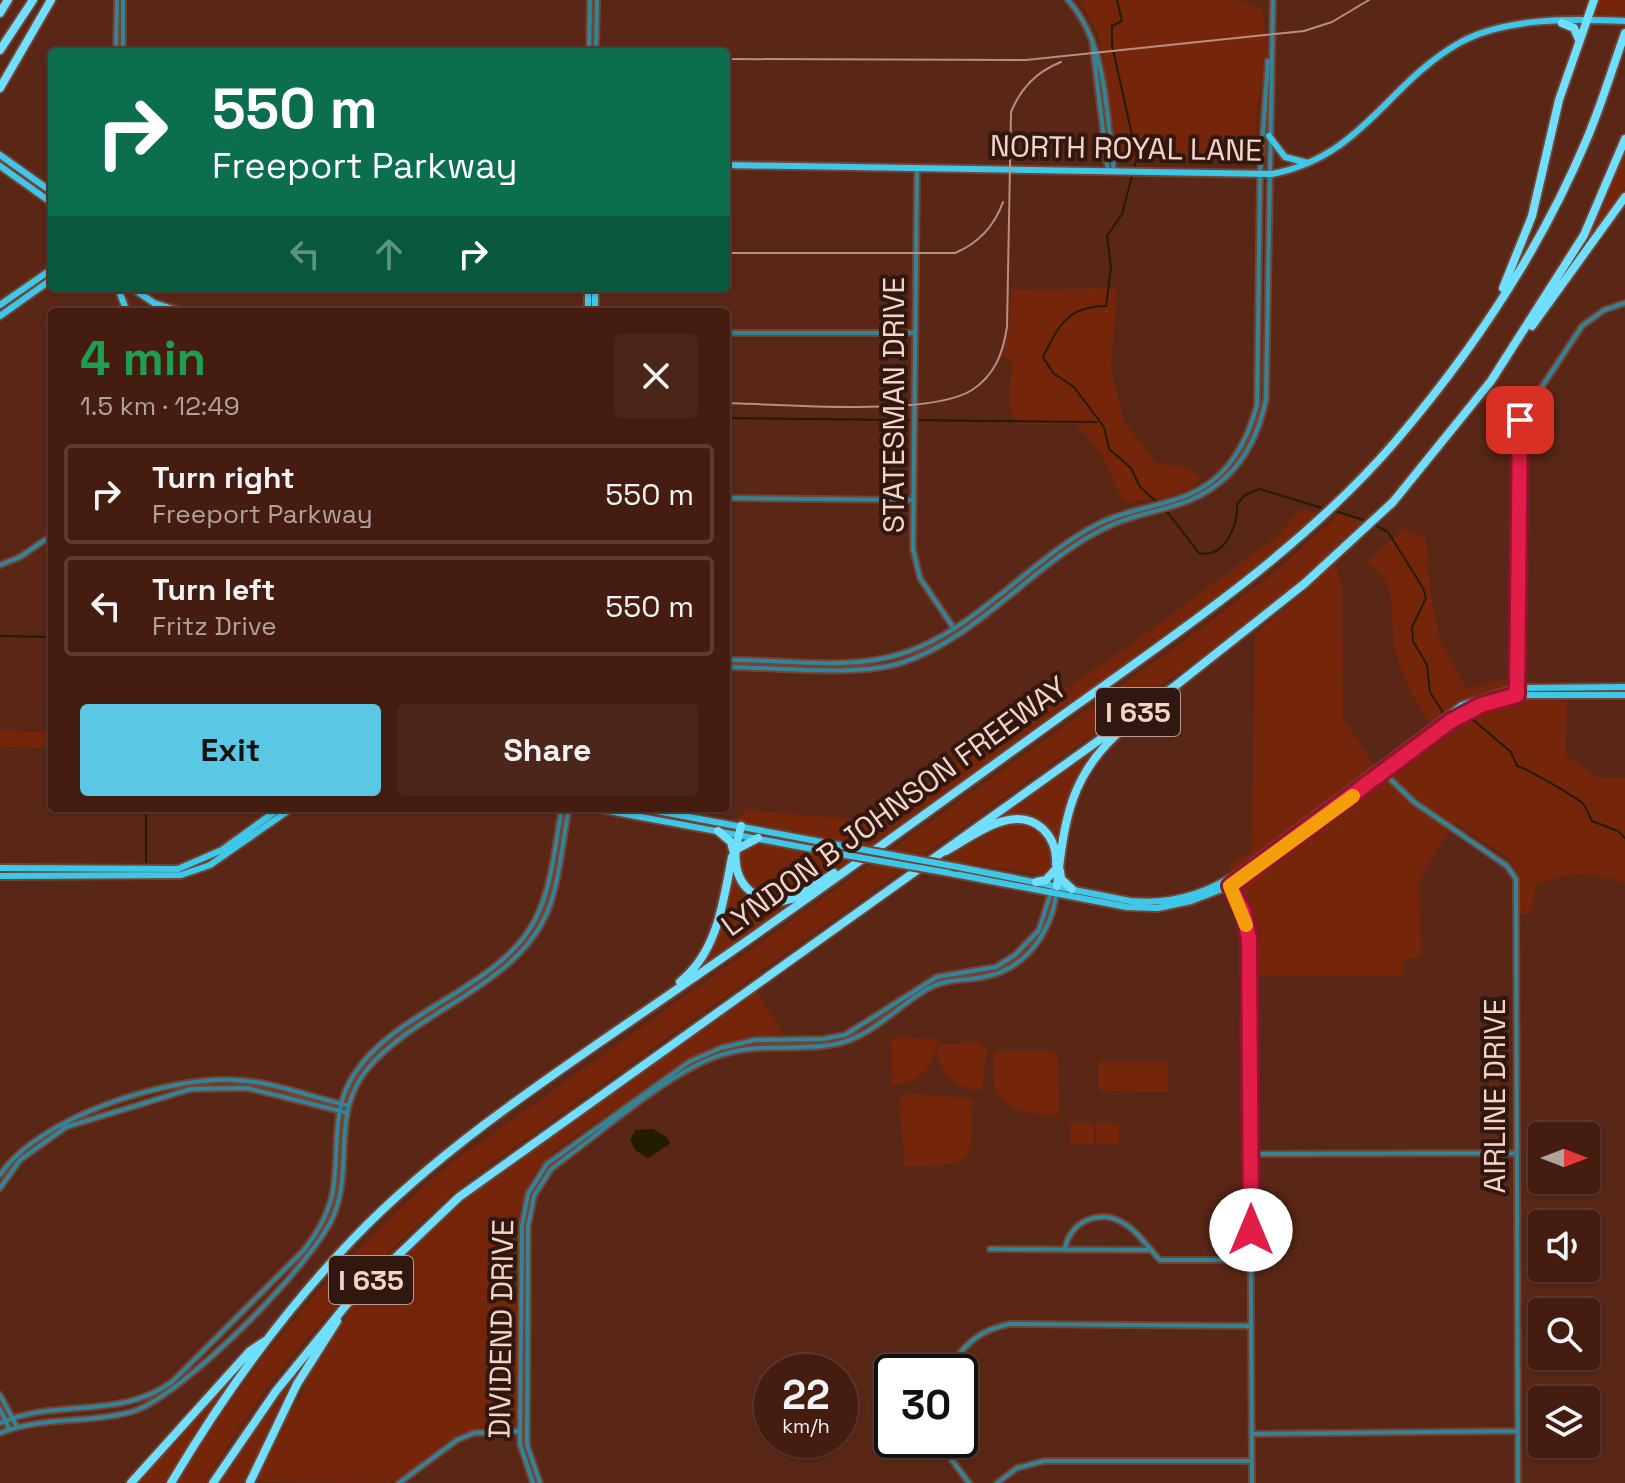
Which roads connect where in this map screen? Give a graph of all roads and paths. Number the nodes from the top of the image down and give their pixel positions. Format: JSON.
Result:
{"nodes":[{"id":1,"x":8,"y":0,"type":"edge"},
{"id":2,"x":27,"y":0,"type":"edge"},
{"id":3,"x":33,"y":0,"type":"edge"},
{"id":4,"x":51,"y":0,"type":"edge"},
{"id":5,"x":120,"y":0,"type":"edge"},
{"id":6,"x":590,"y":0,"type":"edge"},
{"id":7,"x":597,"y":0,"type":"edge"},
{"id":8,"x":1068,"y":0,"type":"edge"},
{"id":9,"x":1273,"y":0,"type":"edge"},
{"id":10,"x":1594,"y":0,"type":"edge"},
{"id":11,"x":0,"y":13,"type":"edge"},
{"id":12,"x":1586,"y":20,"type":"junction"},
{"id":13,"x":1625,"y":21,"type":"edge"},
{"id":14,"x":1562,"y":23,"type":"junction"},
{"id":15,"x":1623,"y":37,"type":"edge"},
{"id":16,"x":1092,"y":40,"type":"junction"},
{"id":17,"x":0,"y":42,"type":"edge"},
{"id":18,"x":1578,"y":43,"type":"junction"},
{"id":19,"x":116,"y":48,"type":"edge"},
{"id":20,"x":123,"y":48,"type":"edge"},
{"id":21,"x":589,"y":48,"type":"edge"},
{"id":22,"x":596,"y":48,"type":"edge"},
{"id":23,"x":0,"y":50,"type":"edge"},
{"id":24,"x":1269,"y":58,"type":"junction"},
{"id":25,"x":1102,"y":83,"type":"junction"},
{"id":26,"x":1094,"y":84,"type":"junction"},
{"id":27,"x":0,"y":88,"type":"edge"},
{"id":28,"x":1269,"y":136,"type":"junction"},
{"id":29,"x":1625,"y":139,"type":"edge"},
{"id":30,"x":0,"y":155,"type":"edge"},
{"id":31,"x":1312,"y":163,"type":"junction"},
{"id":32,"x":730,"y":165,"type":"edge"},
{"id":33,"x":0,"y":166,"type":"edge"},
{"id":34,"x":917,"y":167,"type":"junction"},
{"id":35,"x":1111,"y":172,"type":"junction"},
{"id":36,"x":1260,"y":174,"type":"junction"},
{"id":37,"x":1269,"y":174,"type":"junction"},
{"id":38,"x":30,"y":180,"type":"junction"},
{"id":39,"x":48,"y":190,"type":"edge"},
{"id":40,"x":1625,"y":197,"type":"edge"},
{"id":41,"x":48,"y":199,"type":"edge"},
{"id":42,"x":48,"y":272,"type":"edge"},
{"id":43,"x":48,"y":282,"type":"edge"},
{"id":44,"x":138,"y":292,"type":"edge"},
{"id":45,"x":1625,"y":303,"type":"edge"},
{"id":46,"x":0,"y":305,"type":"edge"},
{"id":47,"x":170,"y":308,"type":"edge"},
{"id":48,"x":0,"y":316,"type":"edge"},
{"id":49,"x":730,"y":333,"type":"edge"},
{"id":50,"x":915,"y":333,"type":"junction"},
{"id":51,"x":1466,"y":351,"type":"junction"},
{"id":52,"x":1491,"y":381,"type":"junction"},
{"id":53,"x":1210,"y":486,"type":"junction"},
{"id":54,"x":1192,"y":497,"type":"junction"},
{"id":55,"x":730,"y":498,"type":"edge"},
{"id":56,"x":914,"y":500,"type":"junction"},
{"id":57,"x":48,"y":537,"type":"edge"},
{"id":58,"x":0,"y":565,"type":"edge"},
{"id":59,"x":1020,"y":580,"type":"junction"},
{"id":60,"x":1024,"y":585,"type":"junction"},
{"id":61,"x":955,"y":630,"type":"junction"},
{"id":62,"x":730,"y":660,"type":"edge"},
{"id":63,"x":730,"y":667,"type":"edge"},
{"id":64,"x":1175,"y":686,"type":"junction"},
{"id":65,"x":1625,"y":687,"type":"edge"},
{"id":66,"x":1517,"y":691,"type":"junction"},
{"id":67,"x":1625,"y":695,"type":"edge"},
{"id":68,"x":1382,"y":769,"type":"junction"},
{"id":69,"x":276,"y":812,"type":"edge"},
{"id":70,"x":561,"y":812,"type":"edge"},
{"id":71,"x":568,"y":812,"type":"edge"},
{"id":72,"x":615,"y":812,"type":"edge"},
{"id":73,"x":659,"y":812,"type":"edge"},
{"id":74,"x":916,"y":821,"type":"junction"},
{"id":75,"x":738,"y":830,"type":"junction"},
{"id":76,"x":718,"y":831,"type":"junction"},
{"id":77,"x":758,"y":838,"type":"junction"},
{"id":78,"x":734,"y":850,"type":"junction"},
{"id":79,"x":217,"y":857,"type":"junction"},
{"id":80,"x":0,"y":868,"type":"edge"},
{"id":81,"x":1057,"y":870,"type":"junction"},
{"id":82,"x":911,"y":871,"type":"junction"},
{"id":83,"x":0,"y":876,"type":"edge"},
{"id":84,"x":1036,"y":882,"type":"junction"},
{"id":85,"x":1229,"y":883,"type":"junction"},
{"id":86,"x":1072,"y":889,"type":"junction"},
{"id":87,"x":1054,"y":890,"type":"junction"},
{"id":88,"x":1150,"y":905,"type":"junction"},
{"id":89,"x":892,"y":1010,"type":"junction"},
{"id":90,"x":626,"y":1025,"type":"junction"},
{"id":91,"x":234,"y":1080,"type":"junction"},
{"id":92,"x":234,"y":1087,"type":"junction"},
{"id":93,"x":347,"y":1105,"type":"junction"},
{"id":94,"x":339,"y":1107,"type":"junction"},
{"id":95,"x":103,"y":1108,"type":"junction"},
{"id":96,"x":345,"y":1112,"type":"junction"},
{"id":97,"x":105,"y":1114,"type":"junction"},
{"id":98,"x":597,"y":1127,"type":"junction"},
{"id":99,"x":601,"y":1133,"type":"junction"},
{"id":100,"x":1516,"y":1153,"type":"junction"},
{"id":101,"x":1251,"y":1154,"type":"junction"},
{"id":102,"x":0,"y":1175,"type":"edge"},
{"id":103,"x":0,"y":1188,"type":"edge"},
{"id":104,"x":990,"y":1249,"type":"dead end"},
{"id":105,"x":1065,"y":1250,"type":"junction"},
{"id":106,"x":1150,"y":1250,"type":"junction"},
{"id":107,"x":1251,"y":1260,"type":"junction"},
{"id":108,"x":347,"y":1304,"type":"junction"},
{"id":109,"x":1251,"y":1326,"type":"junction"},
{"id":110,"x":275,"y":1334,"type":"junction"},
{"id":111,"x":959,"y":1354,"type":"edge"},
{"id":112,"x":0,"y":1395,"type":"edge"},
{"id":113,"x":0,"y":1409,"type":"edge"},
{"id":114,"x":13,"y":1417,"type":"junction"},
{"id":115,"x":3,"y":1421,"type":"edge"},
{"id":116,"x":17,"y":1427,"type":"junction"},
{"id":117,"x":9,"y":1429,"type":"junction"},
{"id":118,"x":520,"y":1431,"type":"junction"},
{"id":119,"x":527,"y":1431,"type":"junction"},
{"id":120,"x":1517,"y":1431,"type":"junction"},
{"id":121,"x":0,"y":1433,"type":"edge"},
{"id":122,"x":1252,"y":1434,"type":"junction"},
{"id":123,"x":952,"y":1458,"type":"edge"},
{"id":124,"x":1252,"y":1461,"type":"junction"},
{"id":125,"x":131,"y":1483,"type":"edge"},
{"id":126,"x":171,"y":1483,"type":"edge"},
{"id":127,"x":213,"y":1483,"type":"edge"},
{"id":128,"x":252,"y":1483,"type":"edge"},
{"id":129,"x":399,"y":1483,"type":"edge"},
{"id":130,"x":533,"y":1483,"type":"edge"},
{"id":131,"x":540,"y":1483,"type":"edge"},
{"id":132,"x":969,"y":1483,"type":"edge"},
{"id":133,"x":997,"y":1483,"type":"edge"},
{"id":134,"x":1252,"y":1483,"type":"edge"},
{"id":135,"x":1518,"y":1483,"type":"edge"}],
"edges":[{"from":1,"to":11,"type":"highway"},
{"from":2,"to":17,"type":"highway"},
{"from":3,"to":23,"type":"highway"},
{"from":4,"to":27,"type":"highway"},
{"from":5,"to":19,"type":"street"},
{"from":5,"to":20,"type":"street"},
{"from":6,"to":21,"type":"street"},
{"from":7,"to":22,"type":"street"},
{"from":8,"to":16,"type":"street"},
{"from":9,"to":24,"type":"street"},
{"from":10,"to":12,"type":"highway"},
{"from":12,"to":13,"type":"main road","name":"NORTH ROYAL LANE"},
{"from":12,"to":14,"type":"main road","name":"NORTH ROYAL LANE"},
{"from":12,"to":18,"type":"highway"},
{"from":14,"to":18,"type":"highway"},
{"from":14,"to":31,"type":"main road","name":"NORTH ROYAL LANE"},
{"from":15,"to":51,"type":"highway","name":"LYNDON B JOHNSON FREEWAY","number":"I 635"},
{"from":16,"to":25,"type":"street"},
{"from":16,"to":26,"type":"street"},
{"from":18,"to":51,"type":"highway"},
{"from":24,"to":28,"type":"street"},
{"from":24,"to":36,"type":"street"},
{"from":25,"to":26,"type":"street"},
{"from":25,"to":35,"type":"street"},
{"from":26,"to":35,"type":"street"},
{"from":28,"to":31,"type":"main road"},
{"from":28,"to":37,"type":"street"},
{"from":29,"to":52,"type":"highway","name":"LYNDON B JOHNSON FREEWAY","number":"I 635"},
{"from":30,"to":38,"type":"main road"},
{"from":31,"to":37,"type":"main road","name":"NORTH ROYAL LANE"},
{"from":32,"to":34,"type":"main road","name":"NORTH ROYAL LANE"},
{"from":33,"to":38,"type":"main road"},
{"from":34,"to":35,"type":"main road","name":"NORTH ROYAL LANE"},
{"from":34,"to":50,"type":"street","name":"STATESMAN DRIVE"},
{"from":35,"to":36,"type":"main road","name":"NORTH ROYAL LANE"},
{"from":36,"to":37,"type":"main road","name":"NORTH ROYAL LANE"},
{"from":36,"to":53,"type":"street"},
{"from":37,"to":53,"type":"street"},
{"from":38,"to":39,"type":"main road"},
{"from":38,"to":41,"type":"main road"},
{"from":40,"to":52,"type":"highway"},
{"from":42,"to":46,"type":"main road"},
{"from":43,"to":48,"type":"main road"},
{"from":44,"to":47,"type":"main road"},
{"from":45,"to":66,"type":"street"},
{"from":49,"to":50,"type":"street"},
{"from":50,"to":56,"type":"street","name":"STATESMAN DRIVE"},
{"from":51,"to":74,"type":"highway","name":"LYNDON B JOHNSON FREEWAY","number":"I 635"},
{"from":52,"to":64,"type":"highway","name":"LYNDON B JOHNSON FREEWAY","number":"I 635"},
{"from":53,"to":54,"type":"street"},
{"from":54,"to":59,"type":"street"},
{"from":54,"to":60,"type":"street"},
{"from":55,"to":56,"type":"street"},
{"from":56,"to":61,"type":"street","name":"STATESMAN DRIVE"},
{"from":57,"to":58,"type":"street"},
{"from":59,"to":60,"type":"street"},
{"from":59,"to":61,"type":"street"},
{"from":60,"to":61,"type":"street"},
{"from":61,"to":62,"type":"street"},
{"from":61,"to":63,"type":"street"},
{"from":64,"to":81,"type":"highway"},
{"from":64,"to":82,"type":"highway","name":"LYNDON B JOHNSON FREEWAY","number":"I 635"},
{"from":65,"to":66,"type":"main road"},
{"from":66,"to":67,"type":"main road"},
{"from":66,"to":68,"type":"main road"},
{"from":68,"to":85,"type":"main road"},
{"from":68,"to":100,"type":"street","name":"AIRLINE DRIVE"},
{"from":69,"to":79,"type":"main road"},
{"from":70,"to":94,"type":"street"},
{"from":71,"to":93,"type":"street"},
{"from":72,"to":76,"type":"main road"},
{"from":73,"to":75,"type":"main road"},
{"from":74,"to":78,"type":"highway"},
{"from":74,"to":90,"type":"highway","name":"LYNDON B JOHNSON FREEWAY","number":"I 635"},
{"from":75,"to":76,"type":"main road"},
{"from":75,"to":77,"type":"main road"},
{"from":75,"to":78,"type":"highway"},
{"from":75,"to":84,"type":"main road","bridge":true},
{"from":76,"to":78,"type":"highway"},
{"from":77,"to":78,"type":"highway"},
{"from":77,"to":87,"type":"main road","bridge":true},
{"from":78,"to":90,"type":"highway"},
{"from":79,"to":80,"type":"main road"},
{"from":79,"to":83,"type":"main road"},
{"from":81,"to":82,"type":"highway"},
{"from":81,"to":84,"type":"highway"},
{"from":81,"to":86,"type":"highway"},
{"from":81,"to":87,"type":"highway"},
{"from":82,"to":108,"type":"highway","name":"LYNDON B JOHNSON FREEWAY","number":"I 635"},
{"from":84,"to":87,"type":"main road"},
{"from":85,"to":88,"type":"main road"},
{"from":85,"to":101,"type":"street"},
{"from":86,"to":87,"type":"main road"},
{"from":86,"to":88,"type":"main road"},
{"from":87,"to":88,"type":"main road"},
{"from":87,"to":89,"type":"street","name":"DIVIDEND DRIVE"},
{"from":89,"to":98,"type":"street","name":"DIVIDEND DRIVE"},
{"from":89,"to":99,"type":"street","name":"DIVIDEND DRIVE"},
{"from":90,"to":110,"type":"highway","name":"LYNDON B JOHNSON FREEWAY","number":"I 635"},
{"from":91,"to":92,"type":"street"},
{"from":91,"to":94,"type":"street"},
{"from":91,"to":95,"type":"street"},
{"from":92,"to":94,"type":"street"},
{"from":92,"to":97,"type":"street"},
{"from":93,"to":94,"type":"street"},
{"from":93,"to":96,"type":"street"},
{"from":94,"to":96,"type":"street"},
{"from":94,"to":114,"type":"street"},
{"from":95,"to":97,"type":"street"},
{"from":95,"to":102,"type":"street"},
{"from":96,"to":116,"type":"street"},
{"from":97,"to":103,"type":"street"},
{"from":98,"to":99,"type":"street"},
{"from":98,"to":118,"type":"street","name":"DIVIDEND DRIVE"},
{"from":99,"to":119,"type":"street","name":"DIVIDEND DRIVE"},
{"from":100,"to":101,"type":"street"},
{"from":100,"to":120,"type":"street","name":"AIRLINE DRIVE"},
{"from":101,"to":107,"type":"street"},
{"from":104,"to":105,"type":"street"},
{"from":105,"to":106,"type":"street"},
{"from":105,"to":106,"type":"street"},
{"from":106,"to":107,"type":"street"},
{"from":107,"to":109,"type":"street"},
{"from":108,"to":127,"type":"highway","name":"LYNDON B JOHNSON FREEWAY","number":"I 635"},
{"from":108,"to":128,"type":"highway"},
{"from":109,"to":111,"type":"street"},
{"from":109,"to":122,"type":"street"},
{"from":110,"to":125,"type":"highway"},
{"from":110,"to":126,"type":"highway","name":"LYNDON B JOHNSON FREEWAY","number":"I 635"},
{"from":112,"to":114,"type":"street"},
{"from":113,"to":115,"type":"street"},
{"from":114,"to":115,"type":"street"},
{"from":114,"to":116,"type":"street"},
{"from":115,"to":117,"type":"street"},
{"from":116,"to":117,"type":"street"},
{"from":117,"to":121,"type":"street"},
{"from":118,"to":119,"type":"street"},
{"from":118,"to":129,"type":"street"},
{"from":118,"to":130,"type":"street","name":"DIVIDEND DRIVE"},
{"from":119,"to":131,"type":"street","name":"DIVIDEND DRIVE"},
{"from":120,"to":122,"type":"street"},
{"from":120,"to":135,"type":"street","name":"AIRLINE DRIVE"},
{"from":122,"to":124,"type":"street"},
{"from":123,"to":132,"type":"street"},
{"from":124,"to":133,"type":"street"},
{"from":124,"to":134,"type":"street"}]}
